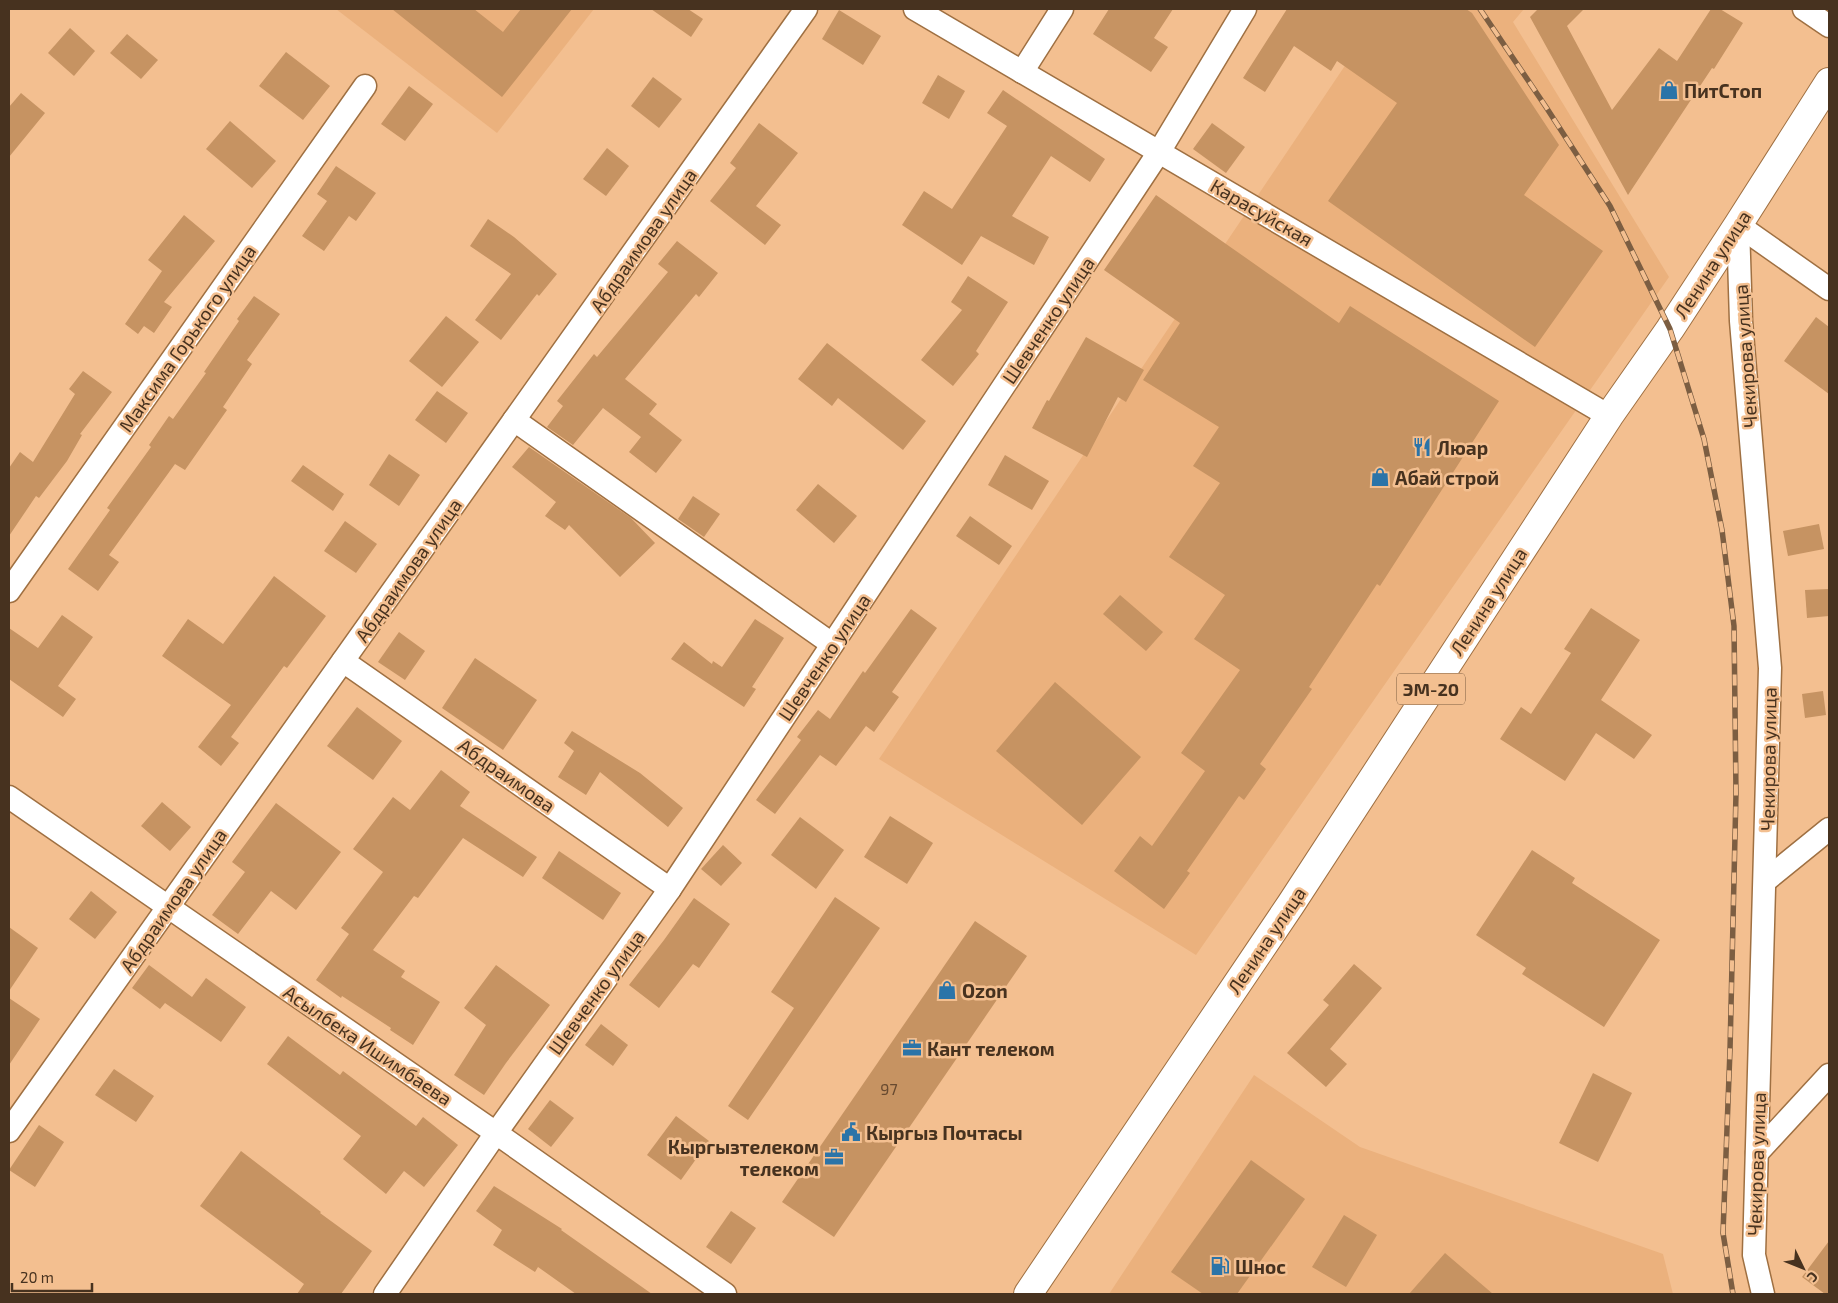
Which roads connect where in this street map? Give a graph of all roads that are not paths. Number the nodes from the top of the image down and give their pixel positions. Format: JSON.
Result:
{"nodes":[{"id":1,"x":806,"y":9,"type":"edge"},
{"id":2,"x":914,"y":9,"type":"edge"},
{"id":3,"x":1062,"y":9,"type":"edge"},
{"id":4,"x":1246,"y":9,"type":"edge"},
{"id":5,"x":1804,"y":9,"type":"edge"},
{"id":6,"x":1829,"y":26,"type":"edge"},
{"id":7,"x":1022,"y":72,"type":"junction"},
{"id":8,"x":1829,"y":82,"type":"edge"},
{"id":9,"x":365,"y":86,"type":"dead end"},
{"id":10,"x":1159,"y":152,"type":"junction"},
{"id":11,"x":1738,"y":225,"type":"junction"},
{"id":12,"x":1829,"y":289,"type":"edge"},
{"id":13,"x":1609,"y":416,"type":"junction"},
{"id":14,"x":514,"y":420,"type":"junction"},
{"id":15,"x":9,"y":591,"type":"edge"},
{"id":16,"x":832,"y":644,"type":"junction"},
{"id":17,"x":343,"y":661,"type":"junction"},
{"id":18,"x":9,"y":797,"type":"edge"},
{"id":19,"x":1829,"y":829,"type":"edge"},
{"id":20,"x":1765,"y":882,"type":"junction"},
{"id":21,"x":670,"y":888,"type":"junction"},
{"id":22,"x":168,"y":908,"type":"junction"},
{"id":23,"x":1829,"y":1075,"type":"edge"},
{"id":24,"x":9,"y":1131,"type":"edge"},
{"id":25,"x":496,"y":1132,"type":"junction"},
{"id":26,"x":1757,"y":1153,"type":"junction"},
{"id":27,"x":385,"y":1294,"type":"edge"},
{"id":28,"x":725,"y":1294,"type":"edge"},
{"id":29,"x":1028,"y":1294,"type":"edge"},
{"id":30,"x":1763,"y":1294,"type":"edge"}],
"edges":[{"from":1,"to":14,"type":"street","name":"Абдраимова улица"},
{"from":2,"to":7,"type":"street","name":"Карасуйская"},
{"from":3,"to":7,"type":"street"},
{"from":4,"to":10,"type":"street","name":"Шевченко улица"},
{"from":5,"to":6,"type":"street"},
{"from":7,"to":10,"type":"street","name":"Карасуйская"},
{"from":8,"to":11,"type":"main road","name":"Ленина улица","number":"ЭМ-20"},
{"from":9,"to":15,"type":"street","name":"Максима Горького улица"},
{"from":10,"to":13,"type":"street","name":"Карасуйская"},
{"from":10,"to":16,"type":"street","name":"Шевченко улица"},
{"from":11,"to":12,"type":"street"},
{"from":11,"to":13,"type":"main road","name":"Ленина улица","number":"ЭМ-20"},
{"from":11,"to":20,"type":"street","name":"Чекирова улица"},
{"from":13,"to":29,"type":"main road","name":"Ленина улица","number":"ЭМ-20"},
{"from":14,"to":16,"type":"street"},
{"from":14,"to":17,"type":"street","name":"Абдраимова улица"},
{"from":16,"to":21,"type":"street","name":"Шевченко улица"},
{"from":17,"to":21,"type":"street","name":"Абдраимова"},
{"from":17,"to":22,"type":"street","name":"Абдраимова улица"},
{"from":18,"to":22,"type":"street","name":"Асылбека Ишимбаева"},
{"from":19,"to":20,"type":"street"},
{"from":20,"to":26,"type":"street","name":"Чекирова улица"},
{"from":21,"to":25,"type":"street","name":"Шевченко улица"},
{"from":22,"to":24,"type":"street","name":"Абдраимова улица"},
{"from":22,"to":25,"type":"street","name":"Асылбека Ишимбаева"},
{"from":23,"to":26,"type":"street"},
{"from":25,"to":27,"type":"street","name":"Шевченко улица"},
{"from":25,"to":28,"type":"street","name":"Асылбека Ишимбаева"},
{"from":26,"to":30,"type":"street","name":"Чекирова улица"}]}
